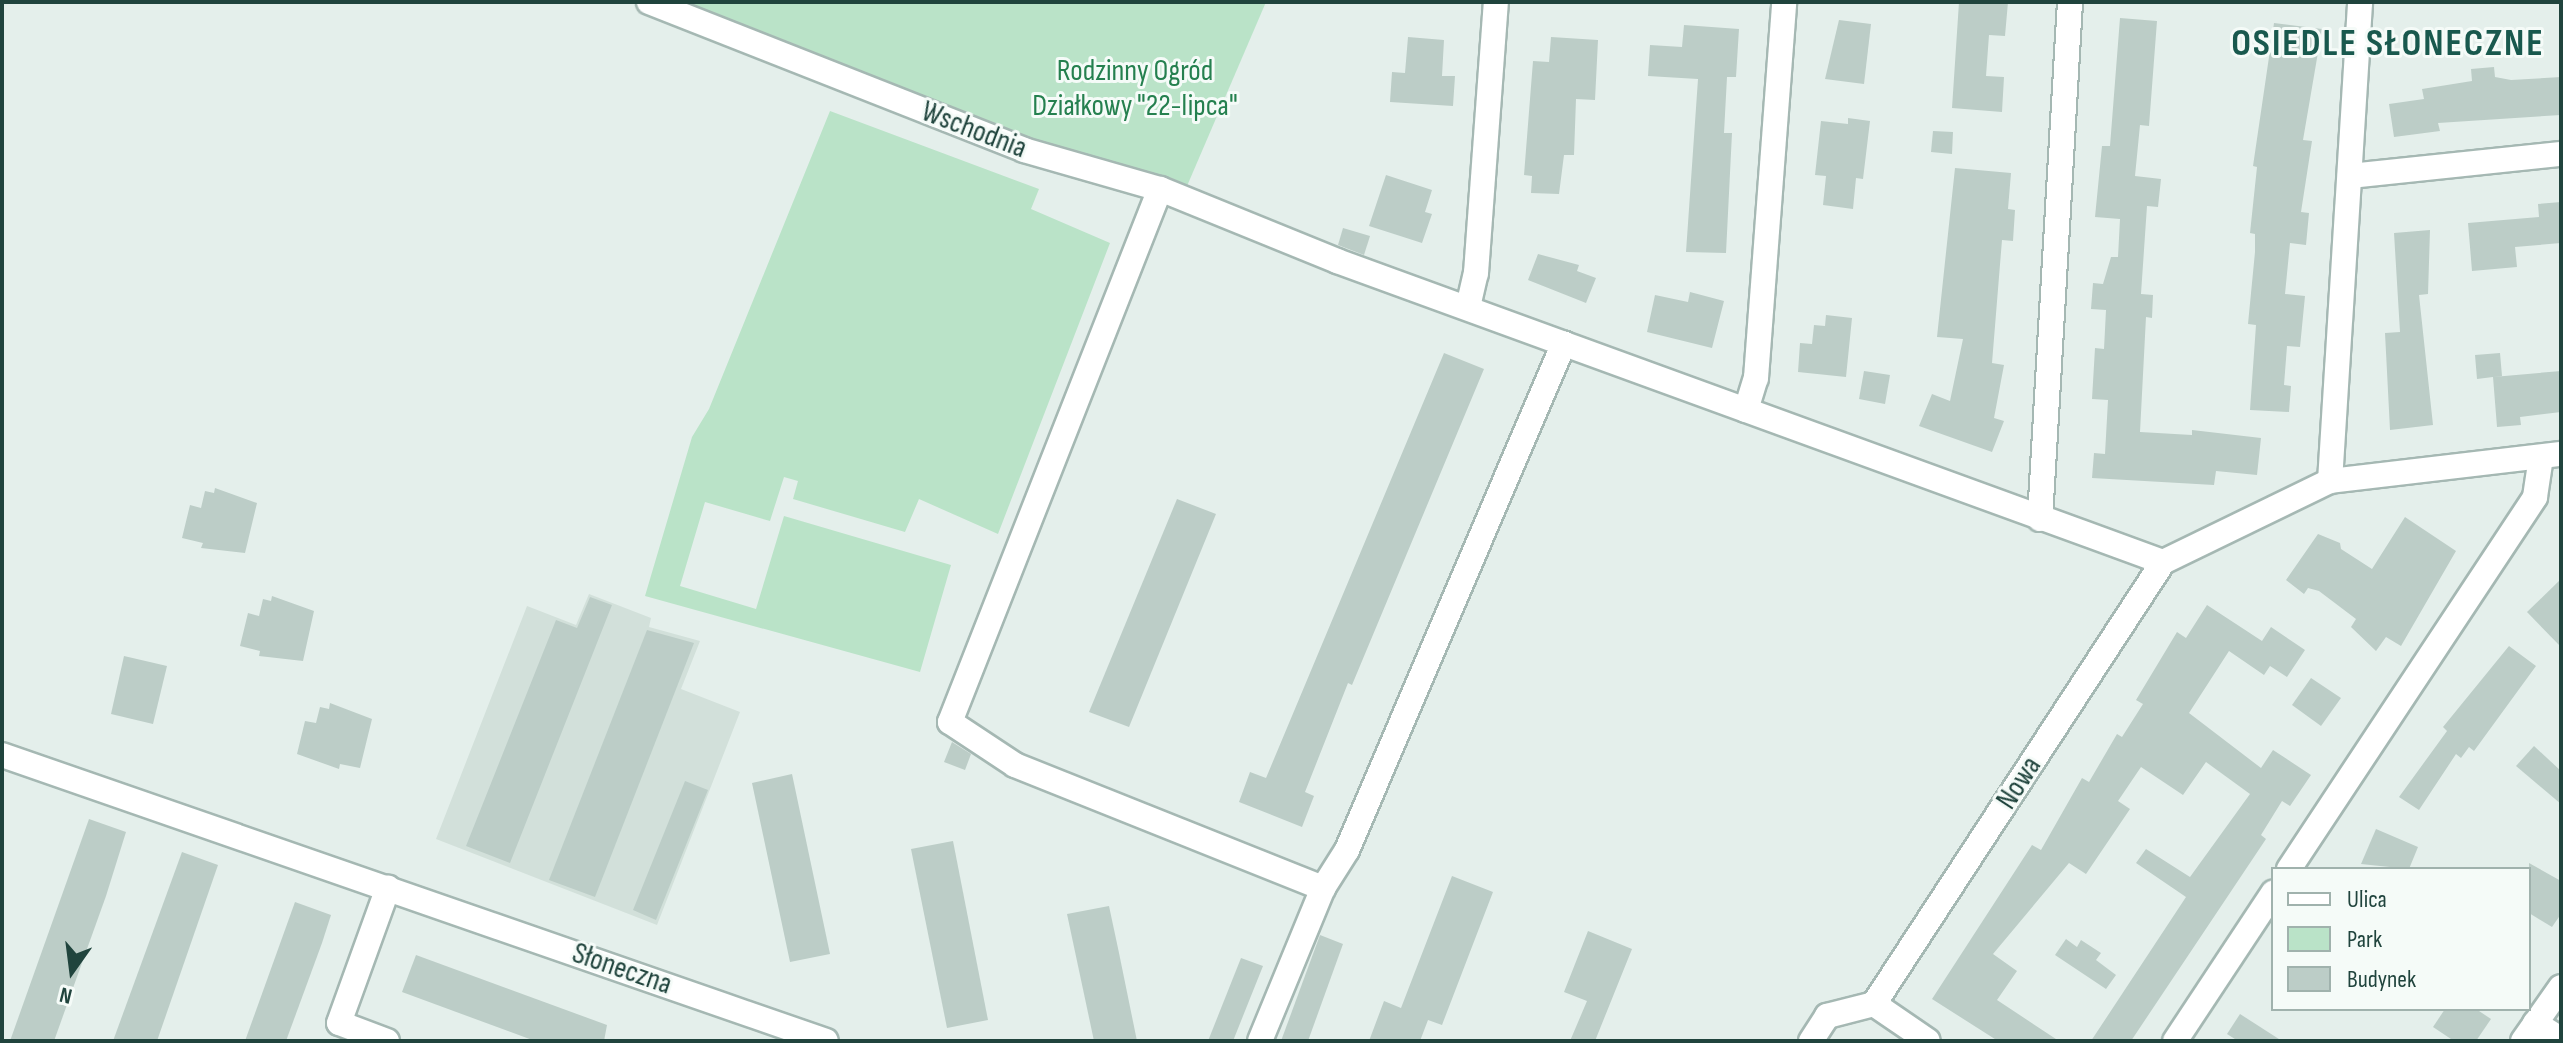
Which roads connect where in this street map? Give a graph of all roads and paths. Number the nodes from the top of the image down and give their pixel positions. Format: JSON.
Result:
{"nodes":[{"id":1,"x":649,"y":2,"type":"edge"},
{"id":2,"x":1496,"y":2,"type":"edge"},
{"id":3,"x":1784,"y":2,"type":"edge"},
{"id":4,"x":2070,"y":2,"type":"edge"},
{"id":5,"x":2360,"y":2,"type":"edge"},
{"id":6,"x":2561,"y":154,"type":"edge"},
{"id":7,"x":2350,"y":176,"type":"junction"},
{"id":8,"x":1160,"y":189,"type":"junction"},
{"id":9,"x":1468,"y":307,"type":"junction"},
{"id":10,"x":1564,"y":343,"type":"junction"},
{"id":11,"x":1746,"y":410,"type":"junction"},
{"id":12,"x":2551,"y":456,"type":"edge"},
{"id":13,"x":2330,"y":481,"type":"junction"},
{"id":14,"x":2040,"y":519,"type":"junction"},
{"id":15,"x":2163,"y":562,"type":"junction"},
{"id":16,"x":2,"y":755,"type":"edge"},
{"id":17,"x":2290,"y":867,"type":"edge"},
{"id":18,"x":388,"y":888,"type":"junction"},
{"id":19,"x":1323,"y":888,"type":"junction"},
{"id":20,"x":2271,"y":896,"type":"edge"},
{"id":21,"x":2561,"y":987,"type":"edge"},
{"id":22,"x":1874,"y":1004,"type":"junction"},
{"id":23,"x":335,"y":1032,"type":"edge"},
{"id":24,"x":2529,"y":1032,"type":"edge"},
{"id":25,"x":2561,"y":1039,"type":"edge"},
{"id":26,"x":387,"y":1041,"type":"edge"},
{"id":27,"x":826,"y":1041,"type":"edge"},
{"id":28,"x":1260,"y":1041,"type":"edge"},
{"id":29,"x":1811,"y":1041,"type":"edge"},
{"id":30,"x":1928,"y":1041,"type":"edge"},
{"id":31,"x":2175,"y":1041,"type":"edge"}],
"edges":[{"from":1,"to":8,"type":"street","name":"Wschodnia"},
{"from":2,"to":9,"type":"street"},
{"from":3,"to":11,"type":"street"},
{"from":4,"to":14,"type":"street"},
{"from":5,"to":7,"type":"street"},
{"from":6,"to":7,"type":"street"},
{"from":7,"to":13,"type":"street"},
{"from":8,"to":9,"type":"street","name":"Wschodnia"},
{"from":8,"to":19,"type":"street"},
{"from":9,"to":10,"type":"street","name":"Wschodnia"},
{"from":10,"to":11,"type":"street","name":"Wschodnia"},
{"from":10,"to":19,"type":"street"},
{"from":11,"to":14,"type":"street","name":"Wschodnia"},
{"from":12,"to":13,"type":"street"},
{"from":12,"to":17,"type":"street"},
{"from":13,"to":15,"type":"street"},
{"from":14,"to":15,"type":"street","name":"Wschodnia"},
{"from":15,"to":22,"type":"street","name":"Nowa"},
{"from":16,"to":18,"type":"street","name":"Słoneczna"},
{"from":18,"to":23,"type":"street"},
{"from":18,"to":27,"type":"street","name":"Słoneczna"},
{"from":19,"to":28,"type":"street"},
{"from":20,"to":31,"type":"street"},
{"from":21,"to":24,"type":"street"},
{"from":22,"to":29,"type":"street"},
{"from":22,"to":30,"type":"street"},
{"from":23,"to":26,"type":"street"},
{"from":24,"to":25,"type":"street"}]}
